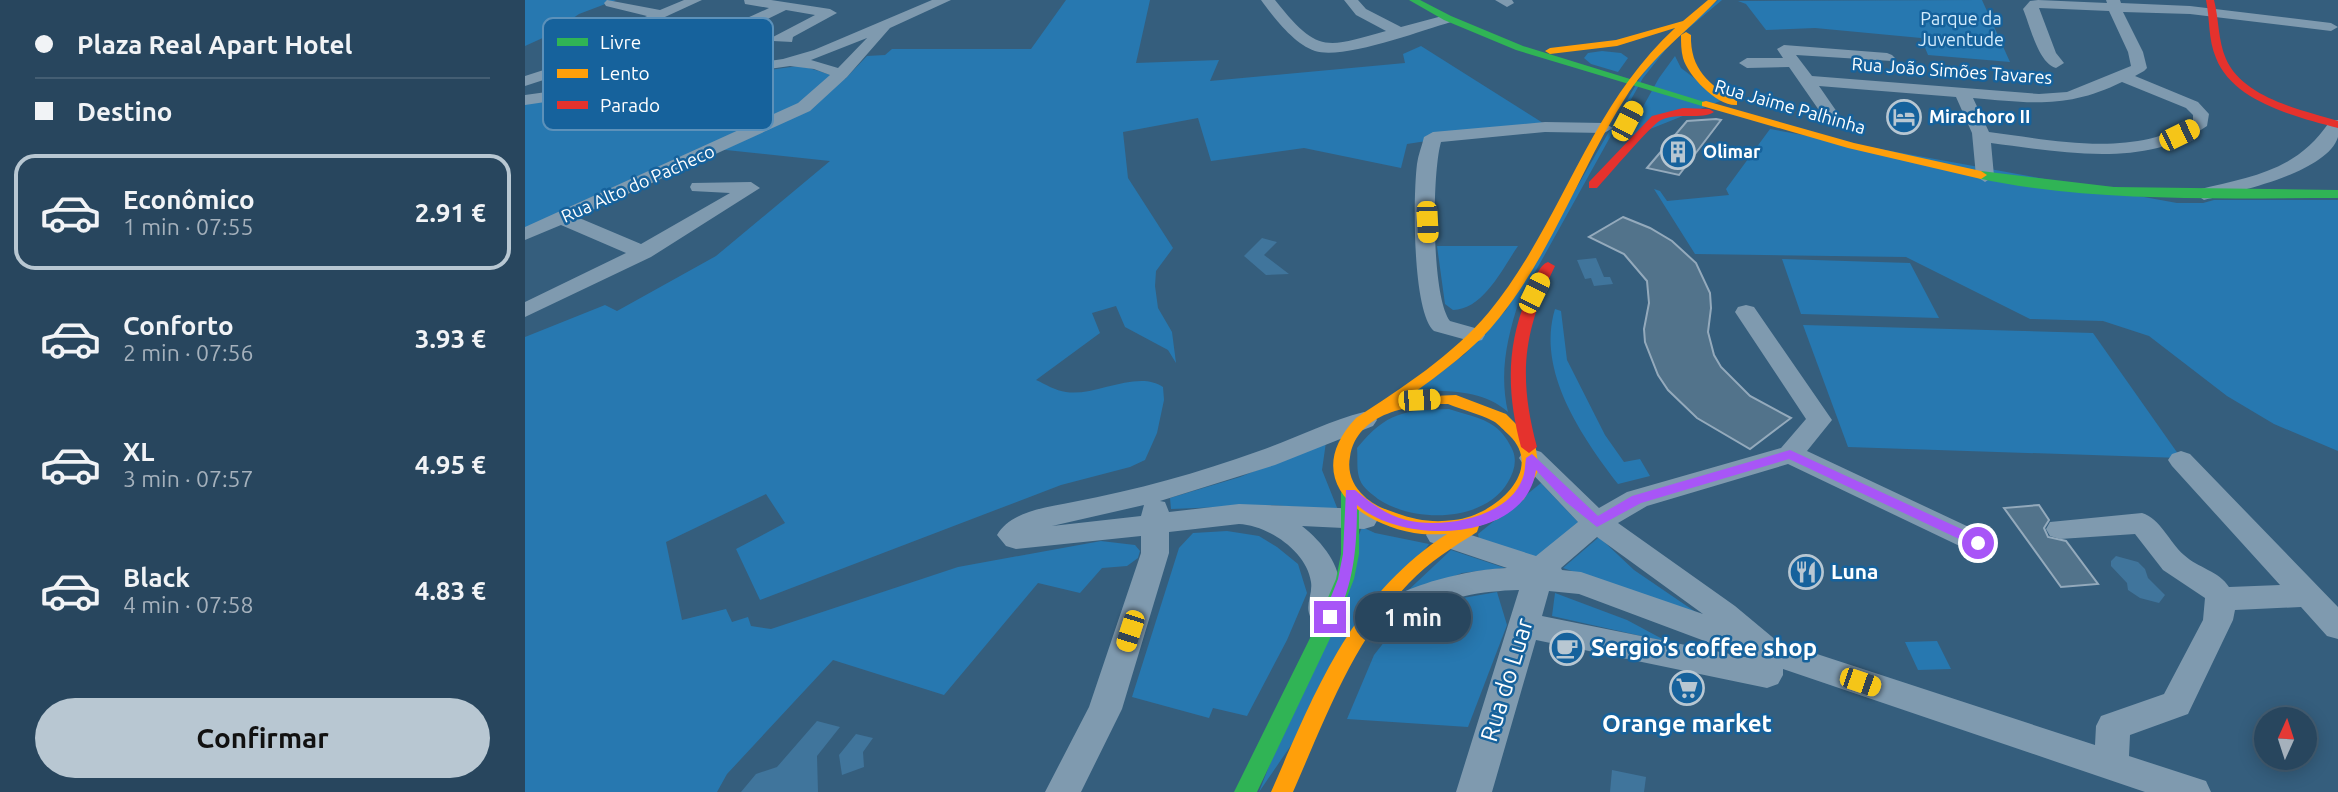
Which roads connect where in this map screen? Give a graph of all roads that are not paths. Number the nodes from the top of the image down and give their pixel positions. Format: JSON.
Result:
{"nodes":[{"id":1,"x":695,"y":0,"type":"edge"},
{"id":2,"x":944,"y":0,"type":"edge"},
{"id":3,"x":1268,"y":0,"type":"edge"},
{"id":4,"x":1351,"y":0,"type":"edge"},
{"id":5,"x":1413,"y":0,"type":"edge"},
{"id":6,"x":1713,"y":0,"type":"edge"},
{"id":7,"x":1728,"y":0,"type":"edge"},
{"id":8,"x":750,"y":1,"type":"edge"},
{"id":9,"x":611,"y":3,"type":"dead end"},
{"id":10,"x":2114,"y":3,"type":"edge"},
{"id":11,"x":784,"y":6,"type":"junction"},
{"id":12,"x":2212,"y":6,"type":"edge"},
{"id":13,"x":1695,"y":14,"type":"junction"},
{"id":14,"x":661,"y":15,"type":"junction"},
{"id":15,"x":654,"y":18,"type":"edge"},
{"id":16,"x":757,"y":18,"type":"edge"},
{"id":17,"x":1446,"y":19,"type":"junction"},
{"id":18,"x":892,"y":20,"type":"junction"},
{"id":19,"x":2336,"y":27,"type":"edge"},
{"id":20,"x":1397,"y":31,"type":"junction"},
{"id":21,"x":1686,"y":35,"type":"junction"},
{"id":22,"x":787,"y":40,"type":"dead end"},
{"id":23,"x":1511,"y":45,"type":"junction"},
{"id":24,"x":1887,"y":58,"type":"dead end"},
{"id":25,"x":1792,"y":62,"type":"junction"},
{"id":26,"x":784,"y":63,"type":"junction"},
{"id":27,"x":1747,"y":63,"type":"dead end"},
{"id":28,"x":2056,"y":63,"type":"dead end"},
{"id":29,"x":773,"y":65,"type":"edge"},
{"id":30,"x":1582,"y":67,"type":"junction"},
{"id":31,"x":1642,"y":69,"type":"junction"},
{"id":32,"x":543,"y":74,"type":"edge"},
{"id":33,"x":841,"y":74,"type":"junction"},
{"id":34,"x":2123,"y":77,"type":"junction"},
{"id":35,"x":525,"y":80,"type":"edge"},
{"id":36,"x":1807,"y":80,"type":"junction"},
{"id":37,"x":1962,"y":94,"type":"junction"},
{"id":38,"x":543,"y":97,"type":"edge"},
{"id":39,"x":525,"y":100,"type":"edge"},
{"id":40,"x":1637,"y":103,"type":"dead end"},
{"id":41,"x":1829,"y":112,"type":"dead end"},
{"id":42,"x":773,"y":121,"type":"edge"},
{"id":43,"x":2337,"y":125,"type":"edge"},
{"id":44,"x":1624,"y":126,"type":"dead end"},
{"id":45,"x":1604,"y":128,"type":"junction"},
{"id":46,"x":1790,"y":128,"type":"junction"},
{"id":47,"x":754,"y":130,"type":"edge"},
{"id":48,"x":1983,"y":137,"type":"junction"},
{"id":49,"x":1985,"y":176,"type":"junction"},
{"id":50,"x":699,"y":187,"type":"dead end"},
{"id":51,"x":2204,"y":194,"type":"junction"},
{"id":52,"x":2338,"y":194,"type":"edge"},
{"id":53,"x":562,"y":218,"type":"junction"},
{"id":54,"x":525,"y":234,"type":"edge"},
{"id":55,"x":644,"y":253,"type":"junction"},
{"id":56,"x":1554,"y":254,"type":"dead end"},
{"id":57,"x":525,"y":310,"type":"edge"},
{"id":58,"x":1746,"y":312,"type":"dead end"},
{"id":59,"x":1474,"y":335,"type":"junction"},
{"id":60,"x":1370,"y":416,"type":"junction"},
{"id":61,"x":1530,"y":453,"type":"junction"},
{"id":62,"x":1790,"y":454,"type":"junction"},
{"id":63,"x":2181,"y":460,"type":"dead end"},
{"id":64,"x":1350,"y":506,"type":"junction"},
{"id":65,"x":1155,"y":509,"type":"junction"},
{"id":66,"x":1239,"y":514,"type":"junction"},
{"id":67,"x":1488,"y":518,"type":"junction"},
{"id":68,"x":1386,"y":519,"type":"joint"},
{"id":69,"x":1597,"y":522,"type":"junction"},
{"id":70,"x":1420,"y":527,"type":"junction"},
{"id":71,"x":2060,"y":529,"type":"dead end"},
{"id":72,"x":1449,"y":538,"type":"junction"},
{"id":73,"x":1978,"y":543,"type":"dead end"},
{"id":74,"x":1538,"y":573,"type":"junction"},
{"id":75,"x":2308,"y":595,"type":"junction"},
{"id":76,"x":2220,"y":599,"type":"junction"},
{"id":77,"x":1524,"y":625,"type":"junction"},
{"id":78,"x":2338,"y":627,"type":"edge"},
{"id":79,"x":1318,"y":644,"type":"junction"},
{"id":80,"x":1765,"y":647,"type":"junction"},
{"id":81,"x":1341,"y":664,"type":"junction"},
{"id":82,"x":2112,"y":766,"type":"junction"},
{"id":83,"x":1063,"y":792,"type":"edge"},
{"id":84,"x":1245,"y":792,"type":"edge"},
{"id":85,"x":1282,"y":792,"type":"edge"},
{"id":86,"x":1474,"y":792,"type":"edge"},
{"id":87,"x":2193,"y":792,"type":"edge"}],
"edges":[{"from":1,"to":14,"type":"street"},
{"from":2,"to":18,"type":"street"},
{"from":3,"to":20,"type":"street"},
{"from":4,"to":20,"type":"street"},
{"from":5,"to":17,"type":"main road","name":"Rua Jaime Palhinha"},
{"from":6,"to":13,"type":"main road"},
{"from":7,"to":21,"type":"main road"},
{"from":8,"to":11,"type":"street"},
{"from":9,"to":14,"type":"street"},
{"from":10,"to":12,"type":"street"},
{"from":10,"to":28,"type":"street"},
{"from":10,"to":34,"type":"street"},
{"from":11,"to":16,"type":"street"},
{"from":11,"to":22,"type":"street"},
{"from":12,"to":19,"type":"street"},
{"from":12,"to":43,"type":"main road"},
{"from":13,"to":23,"type":"main road"},
{"from":13,"to":31,"type":"main road"},
{"from":14,"to":15,"type":"street"},
{"from":17,"to":20,"type":"street"},
{"from":17,"to":23,"type":"main road","name":"Rua Jaime Palhinha"},
{"from":18,"to":26,"type":"street"},
{"from":18,"to":33,"type":"street","name":"Rua Alto do Pacheco"},
{"from":21,"to":40,"type":"main road"},
{"from":21,"to":46,"type":"main road"},
{"from":23,"to":30,"type":"main road","name":"Rua Jaime Palhinha"},
{"from":24,"to":25,"type":"street","name":"Rua João Simões Tavares"},
{"from":25,"to":27,"type":"street"},
{"from":25,"to":36,"type":"street"},
{"from":26,"to":29,"type":"street"},
{"from":26,"to":33,"type":"street"},
{"from":30,"to":31,"type":"main road"},
{"from":30,"to":46,"type":"main road","name":"Rua Jaime Palhinha"},
{"from":31,"to":45,"type":"main road"},
{"from":32,"to":35,"type":"street"},
{"from":33,"to":42,"type":"street","name":"Rua Alto do Pacheco"},
{"from":34,"to":37,"type":"street","name":"Rua João Simões Tavares"},
{"from":34,"to":48,"type":"street"},
{"from":36,"to":37,"type":"street","name":"Rua João Simões Tavares"},
{"from":36,"to":41,"type":"street"},
{"from":37,"to":48,"type":"street"},
{"from":38,"to":39,"type":"street"},
{"from":43,"to":51,"type":"street"},
{"from":44,"to":46,"type":"main road"},
{"from":45,"to":59,"type":"main road"},
{"from":45,"to":59,"type":"street"},
{"from":46,"to":49,"type":"main road","name":"Rua Jaime Palhinha"},
{"from":47,"to":53,"type":"street","name":"Rua Alto do Pacheco"},
{"from":48,"to":49,"type":"street"},
{"from":49,"to":51,"type":"main road","name":"Rua Jaime Palhinha"},
{"from":50,"to":55,"type":"street"},
{"from":51,"to":52,"type":"main road","name":"Rua Jaime Palhinha"},
{"from":53,"to":54,"type":"street","name":"Rua Alto do Pacheco"},
{"from":53,"to":55,"type":"street"},
{"from":55,"to":57,"type":"street"},
{"from":56,"to":61,"type":"main road"},
{"from":58,"to":62,"type":"street"},
{"from":59,"to":60,"type":"main road"},
{"from":60,"to":61,"type":"main road"},
{"from":60,"to":64,"type":"main road"},
{"from":60,"to":65,"type":"street"},
{"from":61,"to":67,"type":"main road"},
{"from":61,"to":69,"type":"street"},
{"from":62,"to":69,"type":"street"},
{"from":62,"to":73,"type":"street"},
{"from":63,"to":75,"type":"street"},
{"from":64,"to":66,"type":"street"},
{"from":64,"to":68,"type":"street"},
{"from":64,"to":79,"type":"main road"},
{"from":65,"to":66,"type":"street"},
{"from":65,"to":83,"type":"street"},
{"from":66,"to":79,"type":"street"},
{"from":67,"to":70,"type":"main road"},
{"from":67,"to":72,"type":"main road"},
{"from":68,"to":70,"type":"main road"},
{"from":69,"to":74,"type":"street"},
{"from":69,"to":80,"type":"street"},
{"from":70,"to":72,"type":"street"},
{"from":71,"to":76,"type":"street"},
{"from":72,"to":74,"type":"street"},
{"from":72,"to":81,"type":"main road"},
{"from":74,"to":77,"type":"street","name":"Rua do Luar"},
{"from":74,"to":80,"type":"street"},
{"from":74,"to":81,"type":"street"},
{"from":75,"to":76,"type":"street"},
{"from":75,"to":78,"type":"street"},
{"from":76,"to":82,"type":"street"},
{"from":77,"to":80,"type":"street"},
{"from":77,"to":86,"type":"street","name":"Rua do Luar"},
{"from":79,"to":84,"type":"main road"},
{"from":80,"to":82,"type":"street"},
{"from":81,"to":85,"type":"main road"},
{"from":82,"to":87,"type":"street"}]}
